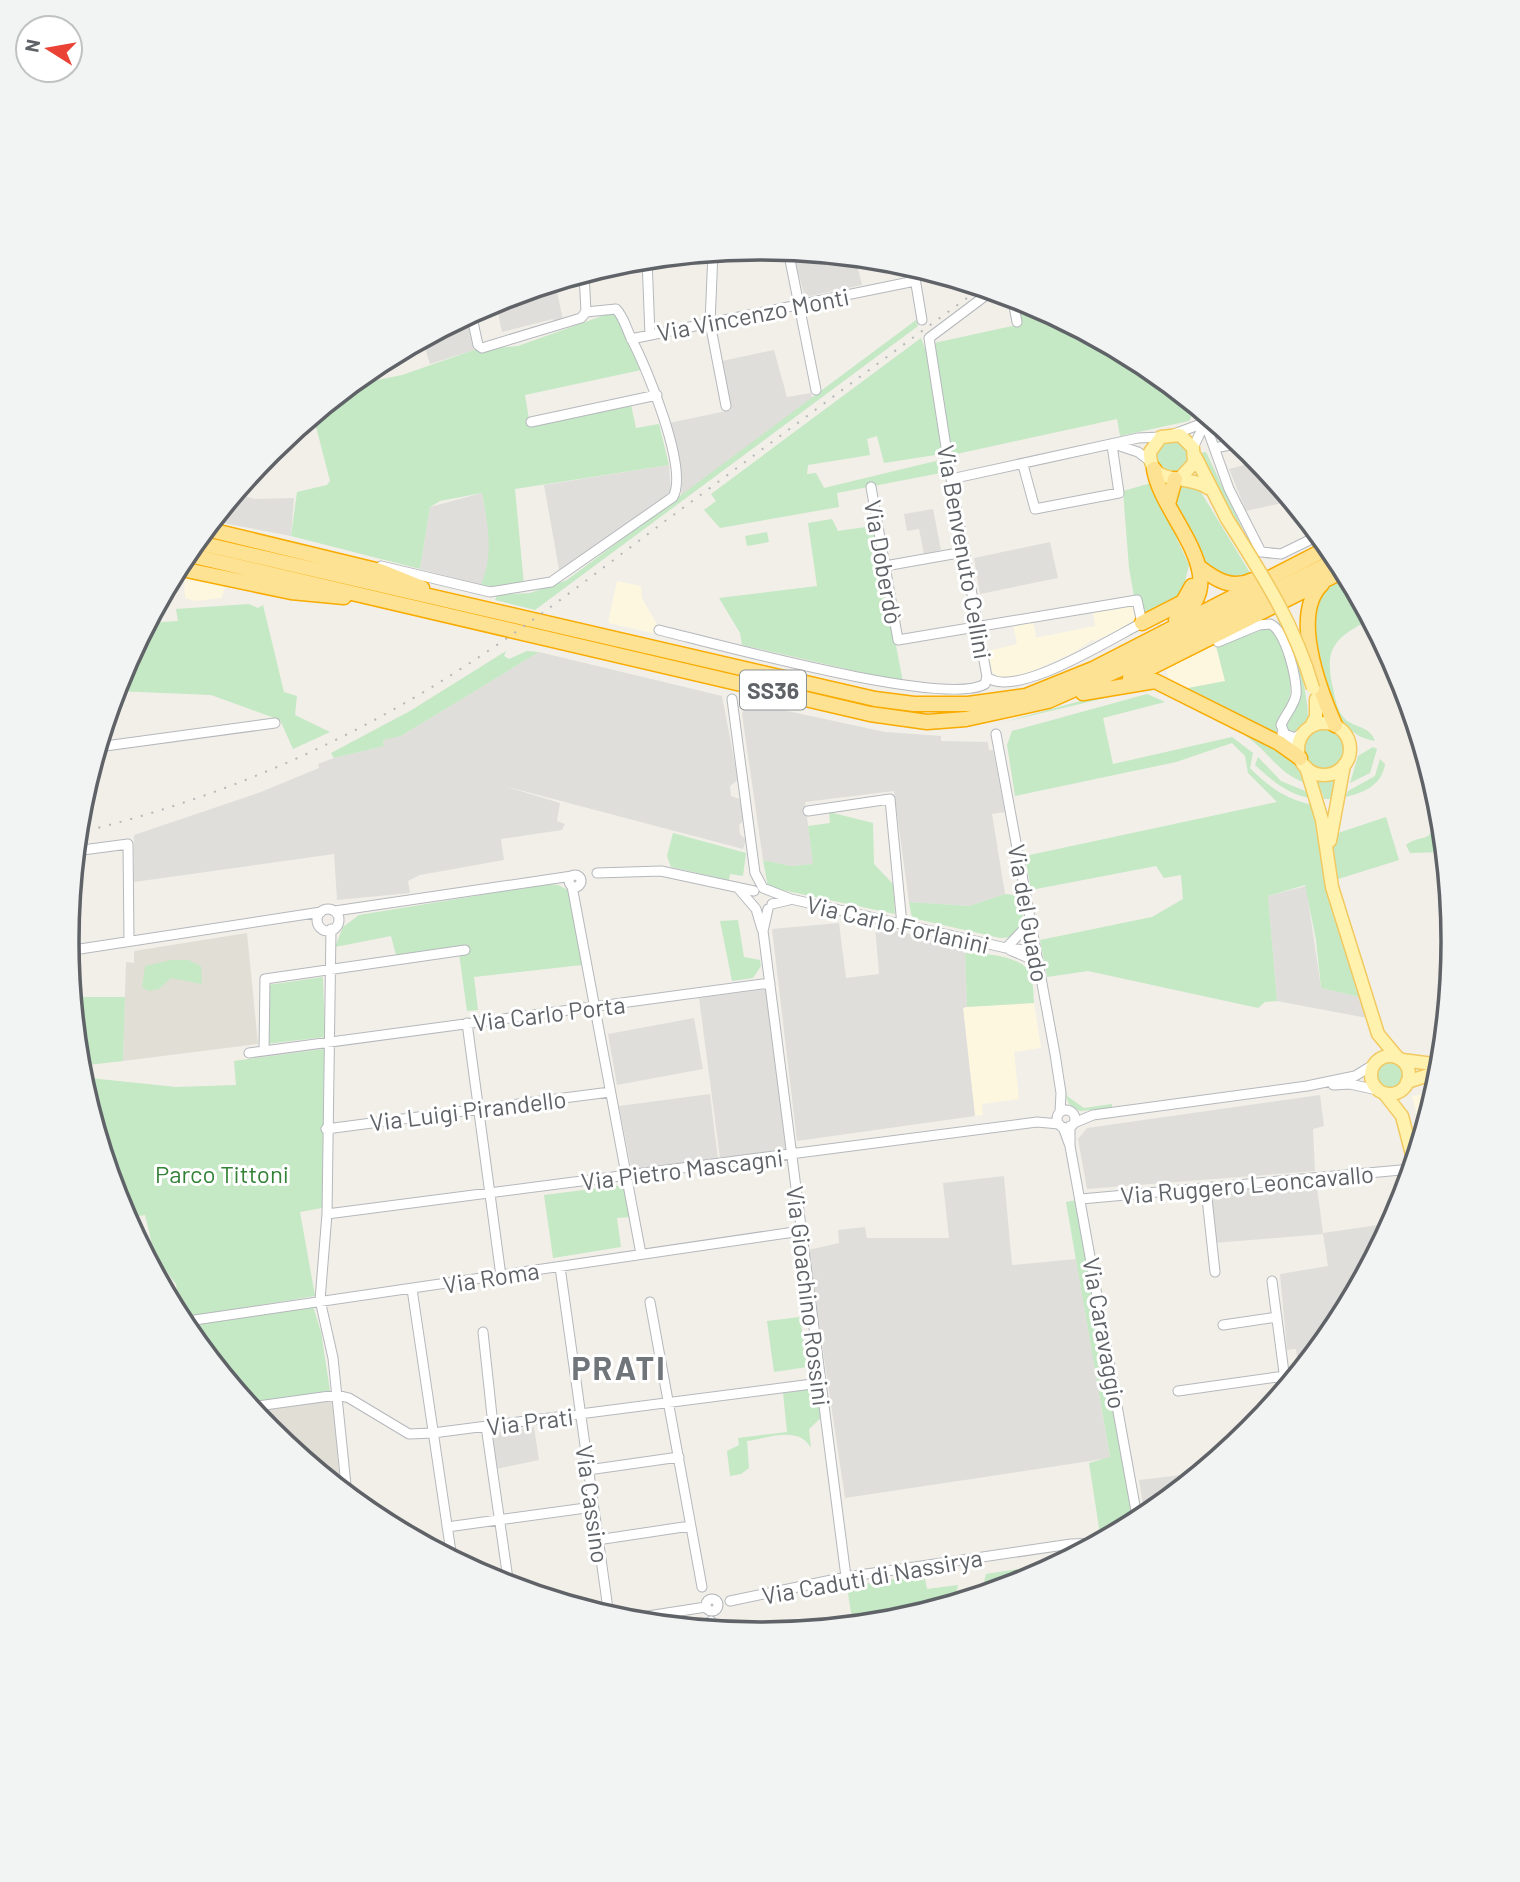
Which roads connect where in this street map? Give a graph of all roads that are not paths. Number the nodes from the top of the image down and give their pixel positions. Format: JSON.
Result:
{"nodes":[{"id":1,"x":713,"y":261,"type":"edge"},
{"id":2,"x":790,"y":261,"type":"edge"},
{"id":3,"x":647,"y":270,"type":"edge"},
{"id":4,"x":915,"y":278,"type":"edge"},
{"id":5,"x":915,"y":281,"type":"junction"},
{"id":6,"x":585,"y":283,"type":"edge"},
{"id":7,"x":983,"y":298,"type":"edge"},
{"id":8,"x":799,"y":305,"type":"junction"},
{"id":9,"x":1015,"y":310,"type":"edge"},
{"id":10,"x":586,"y":312,"type":"junction"},
{"id":11,"x":922,"y":320,"type":"dead end"},
{"id":12,"x":1017,"y":322,"type":"dead end"},
{"id":13,"x":710,"y":323,"type":"junction"},
{"id":14,"x":473,"y":324,"type":"edge"},
{"id":15,"x":650,"y":335,"type":"junction"},
{"id":16,"x":631,"y":339,"type":"junction"},
{"id":17,"x":816,"y":390,"type":"dead end"},
{"id":18,"x":657,"y":395,"type":"junction"},
{"id":19,"x":726,"y":406,"type":"dead end"},
{"id":20,"x":531,"y":422,"type":"dead end"},
{"id":21,"x":1201,"y":424,"type":"junction"},
{"id":22,"x":1168,"y":436,"type":"junction"},
{"id":23,"x":1112,"y":445,"type":"junction"},
{"id":24,"x":1227,"y":446,"type":"edge"},
{"id":25,"x":1194,"y":452,"type":"junction"},
{"id":26,"x":1216,"y":452,"type":"junction"},
{"id":27,"x":1023,"y":465,"type":"junction"},
{"id":28,"x":1152,"y":466,"type":"junction"},
{"id":29,"x":1178,"y":478,"type":"junction"},
{"id":30,"x":951,"y":479,"type":"junction"},
{"id":31,"x":871,"y":487,"type":"dead end"},
{"id":32,"x":1208,"y":488,"type":"junction"},
{"id":33,"x":1168,"y":504,"type":"junction"},
{"id":34,"x":216,"y":531,"type":"edge"},
{"id":35,"x":1310,"y":540,"type":"edge"},
{"id":36,"x":207,"y":545,"type":"edge"},
{"id":37,"x":1315,"y":547,"type":"edge"},
{"id":38,"x":964,"y":552,"type":"junction"},
{"id":39,"x":1319,"y":553,"type":"edge"},
{"id":40,"x":198,"y":557,"type":"edge"},
{"id":41,"x":1197,"y":562,"type":"junction"},
{"id":42,"x":885,"y":566,"type":"junction"},
{"id":43,"x":380,"y":568,"type":"junction"},
{"id":44,"x":189,"y":571,"type":"edge"},
{"id":45,"x":1332,"y":572,"type":"edge"},
{"id":46,"x":1332,"y":572,"type":"edge"},
{"id":47,"x":1333,"y":575,"type":"edge"},
{"id":48,"x":377,"y":598,"type":"junction"},
{"id":49,"x":441,"y":599,"type":"junction"},
{"id":50,"x":1142,"y":623,"type":"junction"},
{"id":51,"x":977,"y":626,"type":"junction"},
{"id":52,"x":659,"y":630,"type":"dead end"},
{"id":53,"x":1218,"y":642,"type":"dead end"},
{"id":54,"x":1125,"y":653,"type":"junction"},
{"id":55,"x":987,"y":677,"type":"junction"},
{"id":56,"x":1109,"y":687,"type":"junction"},
{"id":57,"x":1315,"y":693,"type":"junction"},
{"id":58,"x":732,"y":699,"type":"dead end"},
{"id":59,"x":1054,"y":699,"type":"junction"},
{"id":60,"x":275,"y":723,"type":"dead end"},
{"id":61,"x":1335,"y":724,"type":"junction"},
{"id":62,"x":1309,"y":728,"type":"junction"},
{"id":63,"x":1281,"y":732,"type":"junction"},
{"id":64,"x":996,"y":734,"type":"dead end"},
{"id":65,"x":108,"y":746,"type":"edge"},
{"id":66,"x":1303,"y":762,"type":"junction"},
{"id":67,"x":1344,"y":765,"type":"junction"},
{"id":68,"x":808,"y":811,"type":"dead end"},
{"id":69,"x":85,"y":849,"type":"edge"},
{"id":70,"x":1328,"y":865,"type":"junction"},
{"id":71,"x":576,"y":882,"type":"junction"},
{"id":72,"x":737,"y":887,"type":"junction"},
{"id":73,"x":766,"y":897,"type":"junction"},
{"id":74,"x":754,"y":906,"type":"junction"},
{"id":75,"x":321,"y":912,"type":"junction"},
{"id":76,"x":338,"y":916,"type":"junction"},
{"id":77,"x":292,"y":917,"type":"junction"},
{"id":78,"x":1030,"y":923,"type":"junction"},
{"id":79,"x":902,"y":925,"type":"junction"},
{"id":80,"x":323,"y":927,"type":"junction"},
{"id":81,"x":763,"y":931,"type":"junction"},
{"id":82,"x":129,"y":942,"type":"junction"},
{"id":83,"x":1006,"y":948,"type":"junction"},
{"id":84,"x":79,"y":949,"type":"edge"},
{"id":85,"x":466,"y":950,"type":"dead end"},
{"id":86,"x":1035,"y":951,"type":"junction"},
{"id":87,"x":1038,"y":962,"type":"junction"},
{"id":88,"x":328,"y":969,"type":"junction"},
{"id":89,"x":770,"y":983,"type":"junction"},
{"id":90,"x":596,"y":1008,"type":"junction"},
{"id":91,"x":467,"y":1023,"type":"junction"},
{"id":92,"x":1378,"y":1034,"type":"junction"},
{"id":93,"x":328,"y":1042,"type":"junction"},
{"id":94,"x":264,"y":1051,"type":"junction"},
{"id":95,"x":249,"y":1053,"type":"dead end"},
{"id":96,"x":1400,"y":1059,"type":"junction"},
{"id":97,"x":1430,"y":1063,"type":"edge"},
{"id":98,"x":1374,"y":1064,"type":"junction"},
{"id":99,"x":1428,"y":1076,"type":"edge"},
{"id":100,"x":1406,"y":1084,"type":"junction"},
{"id":101,"x":1307,"y":1086,"type":"junction"},
{"id":102,"x":610,"y":1092,"type":"junction"},
{"id":103,"x":1381,"y":1092,"type":"junction"},
{"id":104,"x":478,"y":1109,"type":"junction"},
{"id":105,"x":1066,"y":1119,"type":"junction"},
{"id":106,"x":326,"y":1129,"type":"junction"},
{"id":107,"x":1412,"y":1136,"type":"edge"},
{"id":108,"x":1410,"y":1145,"type":"edge"},
{"id":109,"x":791,"y":1154,"type":"junction"},
{"id":110,"x":1401,"y":1170,"type":"edge"},
{"id":111,"x":628,"y":1176,"type":"junction"},
{"id":112,"x":1206,"y":1189,"type":"junction"},
{"id":113,"x":490,"y":1194,"type":"junction"},
{"id":114,"x":1081,"y":1199,"type":"junction"},
{"id":115,"x":327,"y":1214,"type":"junction"},
{"id":116,"x":801,"y":1231,"type":"junction"},
{"id":117,"x":641,"y":1254,"type":"junction"},
{"id":118,"x":560,"y":1267,"type":"junction"},
{"id":119,"x":1215,"y":1272,"type":"dead end"},
{"id":120,"x":501,"y":1276,"type":"junction"},
{"id":121,"x":1272,"y":1281,"type":"dead end"},
{"id":122,"x":412,"y":1289,"type":"junction"},
{"id":123,"x":320,"y":1300,"type":"junction"},
{"id":124,"x":650,"y":1302,"type":"dead end"},
{"id":125,"x":1277,"y":1317,"type":"junction"},
{"id":126,"x":194,"y":1319,"type":"edge"},
{"id":127,"x":1223,"y":1325,"type":"dead end"},
{"id":128,"x":483,"y":1332,"type":"dead end"},
{"id":129,"x":1284,"y":1376,"type":"joint"},
{"id":130,"x":820,"y":1383,"type":"junction"},
{"id":131,"x":1178,"y":1391,"type":"dead end"},
{"id":132,"x":337,"y":1395,"type":"junction"},
{"id":133,"x":668,"y":1403,"type":"junction"},
{"id":134,"x":264,"y":1407,"type":"edge"},
{"id":135,"x":580,"y":1415,"type":"junction"},
{"id":136,"x":490,"y":1425,"type":"junction"},
{"id":137,"x":433,"y":1433,"type":"junction"},
{"id":138,"x":679,"y":1457,"type":"junction"},
{"id":139,"x":588,"y":1470,"type":"junction"},
{"id":140,"x":346,"y":1481,"type":"edge"},
{"id":141,"x":593,"y":1507,"type":"junction"},
{"id":142,"x":1136,"y":1509,"type":"edge"},
{"id":143,"x":499,"y":1520,"type":"junction"},
{"id":144,"x":691,"y":1525,"type":"junction"},
{"id":145,"x":447,"y":1527,"type":"junction"},
{"id":146,"x":597,"y":1539,"type":"junction"},
{"id":147,"x":1077,"y":1544,"type":"edge"},
{"id":148,"x":450,"y":1547,"type":"edge"},
{"id":149,"x":507,"y":1573,"type":"edge"},
{"id":150,"x":846,"y":1577,"type":"junction"},
{"id":151,"x":607,"y":1604,"type":"edge"},
{"id":152,"x":711,"y":1605,"type":"junction"},
{"id":153,"x":658,"y":1614,"type":"edge"},
{"id":154,"x":711,"y":1621,"type":"edge"}],
"edges":[{"from":1,"to":13,"type":"street"},
{"from":2,"to":8,"type":"street"},
{"from":3,"to":15,"type":"street"},
{"from":4,"to":5,"type":"street"},
{"from":5,"to":8,"type":"street","name":"Via Vincenzo Monti"},
{"from":5,"to":11,"type":"street"},
{"from":6,"to":10,"type":"street"},
{"from":7,"to":30,"type":"street","name":"Via Benvenuto Cellini"},
{"from":8,"to":13,"type":"street","name":"Via Vincenzo Monti"},
{"from":8,"to":17,"type":"street"},
{"from":9,"to":12,"type":"street"},
{"from":10,"to":14,"type":"street"},
{"from":10,"to":16,"type":"street"},
{"from":13,"to":15,"type":"street","name":"Via Vincenzo Monti"},
{"from":13,"to":19,"type":"street"},
{"from":15,"to":16,"type":"street","name":"Via Vincenzo Monti"},
{"from":16,"to":18,"type":"street"},
{"from":18,"to":20,"type":"street"},
{"from":18,"to":43,"type":"street"},
{"from":21,"to":22,"type":"street"},
{"from":21,"to":25,"type":"street"},
{"from":21,"to":26,"type":"street"},
{"from":22,"to":23,"type":"street"},
{"from":22,"to":25,"type":"main road"},
{"from":22,"to":28,"type":"main road"},
{"from":23,"to":27,"type":"street"},
{"from":23,"to":27,"type":"street"},
{"from":23,"to":28,"type":"street"},
{"from":24,"to":26,"type":"street"},
{"from":25,"to":26,"type":"street"},
{"from":25,"to":29,"type":"main road"},
{"from":25,"to":32,"type":"main road"},
{"from":26,"to":35,"type":"street"},
{"from":27,"to":30,"type":"street"},
{"from":28,"to":29,"type":"main road"},
{"from":28,"to":33,"type":"highway"},
{"from":29,"to":32,"type":"main road"},
{"from":29,"to":33,"type":"highway"},
{"from":30,"to":38,"type":"street","name":"Via Benvenuto Cellini"},
{"from":31,"to":42,"type":"street","name":"Via Doberdò"},
{"from":32,"to":57,"type":"main road","bridge":true},
{"from":33,"to":41,"type":"highway"},
{"from":34,"to":43,"type":"highway"},
{"from":36,"to":49,"type":"highway","number":"SS36"},
{"from":37,"to":41,"type":"highway"},
{"from":38,"to":42,"type":"street"},
{"from":38,"to":51,"type":"street","name":"Via Benvenuto Cellini"},
{"from":39,"to":54,"type":"highway","number":"SS36"},
{"from":40,"to":48,"type":"highway","number":"SS36"},
{"from":41,"to":50,"type":"highway"},
{"from":41,"to":54,"type":"highway"},
{"from":42,"to":51,"type":"street","name":"Via Doberdò"},
{"from":43,"to":49,"type":"highway"},
{"from":44,"to":48,"type":"highway"},
{"from":45,"to":56,"type":"highway"},
{"from":46,"to":59,"type":"highway","number":"SS36"},
{"from":47,"to":61,"type":"highway"},
{"from":48,"to":59,"type":"highway","number":"SS36"},
{"from":49,"to":54,"type":"highway","number":"SS36"},
{"from":50,"to":51,"type":"street"},
{"from":50,"to":55,"type":"street"},
{"from":51,"to":55,"type":"street","name":"Via Benvenuto Cellini"},
{"from":52,"to":55,"type":"street","name":"Via Benvenuto Cellini"},
{"from":53,"to":63,"type":"street"},
{"from":56,"to":59,"type":"highway"},
{"from":56,"to":66,"type":"highway"},
{"from":57,"to":61,"type":"main road"},
{"from":57,"to":62,"type":"main road"},
{"from":58,"to":73,"type":"street"},
{"from":60,"to":65,"type":"street"},
{"from":61,"to":62,"type":"main road"},
{"from":61,"to":67,"type":"main road"},
{"from":62,"to":63,"type":"street"},
{"from":62,"to":66,"type":"main road"},
{"from":63,"to":66,"type":"street"},
{"from":64,"to":78,"type":"street","name":"Via del Guado"},
{"from":66,"to":67,"type":"main road"},
{"from":66,"to":70,"type":"main road"},
{"from":67,"to":70,"type":"main road"},
{"from":68,"to":79,"type":"street"},
{"from":69,"to":82,"type":"street"},
{"from":70,"to":92,"type":"main road"},
{"from":71,"to":72,"type":"street","name":"Via Carlo Forlanini"},
{"from":71,"to":76,"type":"street"},
{"from":71,"to":90,"type":"street"},
{"from":72,"to":73,"type":"street","name":"Via Carlo Forlanini"},
{"from":72,"to":74,"type":"street"},
{"from":73,"to":74,"type":"street"},
{"from":73,"to":74,"type":"street"},
{"from":73,"to":79,"type":"street","name":"Via Carlo Forlanini"},
{"from":73,"to":81,"type":"street","name":"Via Gioachino Rossini"},
{"from":74,"to":81,"type":"street","name":"Via Gioachino Rossini"},
{"from":75,"to":76,"type":"street"},
{"from":75,"to":77,"type":"street"},
{"from":75,"to":80,"type":"street"},
{"from":76,"to":80,"type":"street"},
{"from":77,"to":80,"type":"street"},
{"from":77,"to":82,"type":"street"},
{"from":78,"to":83,"type":"street","name":"Via Carlo Forlanini"},
{"from":78,"to":86,"type":"street","name":"Via del Guado"},
{"from":79,"to":83,"type":"street","name":"Via Carlo Forlanini"},
{"from":80,"to":88,"type":"street"},
{"from":81,"to":89,"type":"street","name":"Via Gioachino Rossini"},
{"from":82,"to":84,"type":"street"},
{"from":83,"to":86,"type":"street","name":"Via Carlo Forlanini"},
{"from":83,"to":87,"type":"street","name":"Via Carlo Forlanini"},
{"from":85,"to":88,"type":"street"},
{"from":86,"to":87,"type":"street","name":"Via del Guado"},
{"from":87,"to":105,"type":"street","name":"Via del Guado"},
{"from":88,"to":93,"type":"street"},
{"from":88,"to":94,"type":"street"},
{"from":89,"to":90,"type":"street","name":"Via Carlo Porta"},
{"from":89,"to":109,"type":"street","name":"Via Gioachino Rossini"},
{"from":90,"to":91,"type":"street","name":"Via Carlo Porta"},
{"from":90,"to":102,"type":"street"},
{"from":91,"to":93,"type":"street","name":"Via Carlo Porta"},
{"from":91,"to":104,"type":"street"},
{"from":92,"to":96,"type":"main road"},
{"from":92,"to":98,"type":"main road"},
{"from":93,"to":94,"type":"street","name":"Via Carlo Porta"},
{"from":93,"to":106,"type":"street"},
{"from":94,"to":95,"type":"street","name":"Via Carlo Porta"},
{"from":96,"to":97,"type":"main road"},
{"from":96,"to":98,"type":"main road"},
{"from":96,"to":100,"type":"main road"},
{"from":98,"to":101,"type":"street","name":"Via Pietro Mascagni"},
{"from":98,"to":103,"type":"main road"},
{"from":99,"to":100,"type":"main road"},
{"from":100,"to":103,"type":"main road"},
{"from":100,"to":107,"type":"main road"},
{"from":101,"to":103,"type":"street","name":"Via Pietro Mascagni"},
{"from":101,"to":105,"type":"street","name":"Via Pietro Mascagni"},
{"from":102,"to":104,"type":"street","name":"Via Luigi Pirandello"},
{"from":102,"to":111,"type":"street"},
{"from":103,"to":108,"type":"main road"},
{"from":104,"to":106,"type":"street","name":"Via Luigi Pirandello"},
{"from":104,"to":113,"type":"street"},
{"from":105,"to":109,"type":"street","name":"Via Pietro Mascagni"},
{"from":105,"to":114,"type":"street","name":"Via Caravaggio"},
{"from":106,"to":115,"type":"street"},
{"from":109,"to":111,"type":"street","name":"Via Pietro Mascagni"},
{"from":109,"to":116,"type":"street","name":"Via Gioachino Rossini"},
{"from":110,"to":112,"type":"street","name":"Via Ruggero Leoncavallo"},
{"from":111,"to":113,"type":"street","name":"Via Pietro Mascagni"},
{"from":111,"to":117,"type":"street"},
{"from":112,"to":114,"type":"street","name":"Via Ruggero Leoncavallo"},
{"from":112,"to":119,"type":"street"},
{"from":113,"to":115,"type":"street","name":"Via Pietro Mascagni"},
{"from":113,"to":120,"type":"street"},
{"from":114,"to":142,"type":"street","name":"Via Caravaggio"},
{"from":115,"to":123,"type":"street"},
{"from":116,"to":117,"type":"street","name":"Via Roma"},
{"from":116,"to":130,"type":"street","name":"Via Gioachino Rossini"},
{"from":117,"to":118,"type":"street","name":"Via Roma"},
{"from":118,"to":120,"type":"street","name":"Via Roma"},
{"from":118,"to":135,"type":"street","name":"Via Cassino"},
{"from":120,"to":122,"type":"street","name":"Via Roma"},
{"from":121,"to":125,"type":"street"},
{"from":122,"to":123,"type":"street","name":"Via Roma"},
{"from":122,"to":137,"type":"street"},
{"from":123,"to":126,"type":"street","name":"Via Roma"},
{"from":123,"to":132,"type":"street"},
{"from":124,"to":133,"type":"street"},
{"from":125,"to":127,"type":"street"},
{"from":125,"to":129,"type":"street"},
{"from":128,"to":136,"type":"street"},
{"from":129,"to":131,"type":"street"},
{"from":130,"to":133,"type":"street","name":"Via Prati"},
{"from":130,"to":150,"type":"street","name":"Via Gioachino Rossini"},
{"from":132,"to":134,"type":"street"},
{"from":132,"to":137,"type":"street","name":"Via Prati"},
{"from":132,"to":140,"type":"street"},
{"from":133,"to":135,"type":"street","name":"Via Prati"},
{"from":133,"to":138,"type":"street"},
{"from":135,"to":136,"type":"street","name":"Via Prati"},
{"from":135,"to":139,"type":"street","name":"Via Cassino"},
{"from":136,"to":137,"type":"street","name":"Via Prati"},
{"from":136,"to":143,"type":"street"},
{"from":137,"to":145,"type":"street"},
{"from":138,"to":139,"type":"street"},
{"from":138,"to":144,"type":"street"},
{"from":139,"to":141,"type":"street","name":"Via Cassino"},
{"from":141,"to":143,"type":"street"},
{"from":141,"to":146,"type":"street","name":"Via Cassino"},
{"from":143,"to":145,"type":"street"},
{"from":143,"to":149,"type":"street"},
{"from":144,"to":146,"type":"street"},
{"from":144,"to":152,"type":"street"},
{"from":145,"to":148,"type":"street"},
{"from":146,"to":151,"type":"street","name":"Via Cassino"},
{"from":147,"to":150,"type":"street","name":"Via Caduti di Nassirya"},
{"from":150,"to":152,"type":"street","name":"Via Caduti di Nassirya"},
{"from":152,"to":153,"type":"street"},
{"from":152,"to":154,"type":"street"}]}
